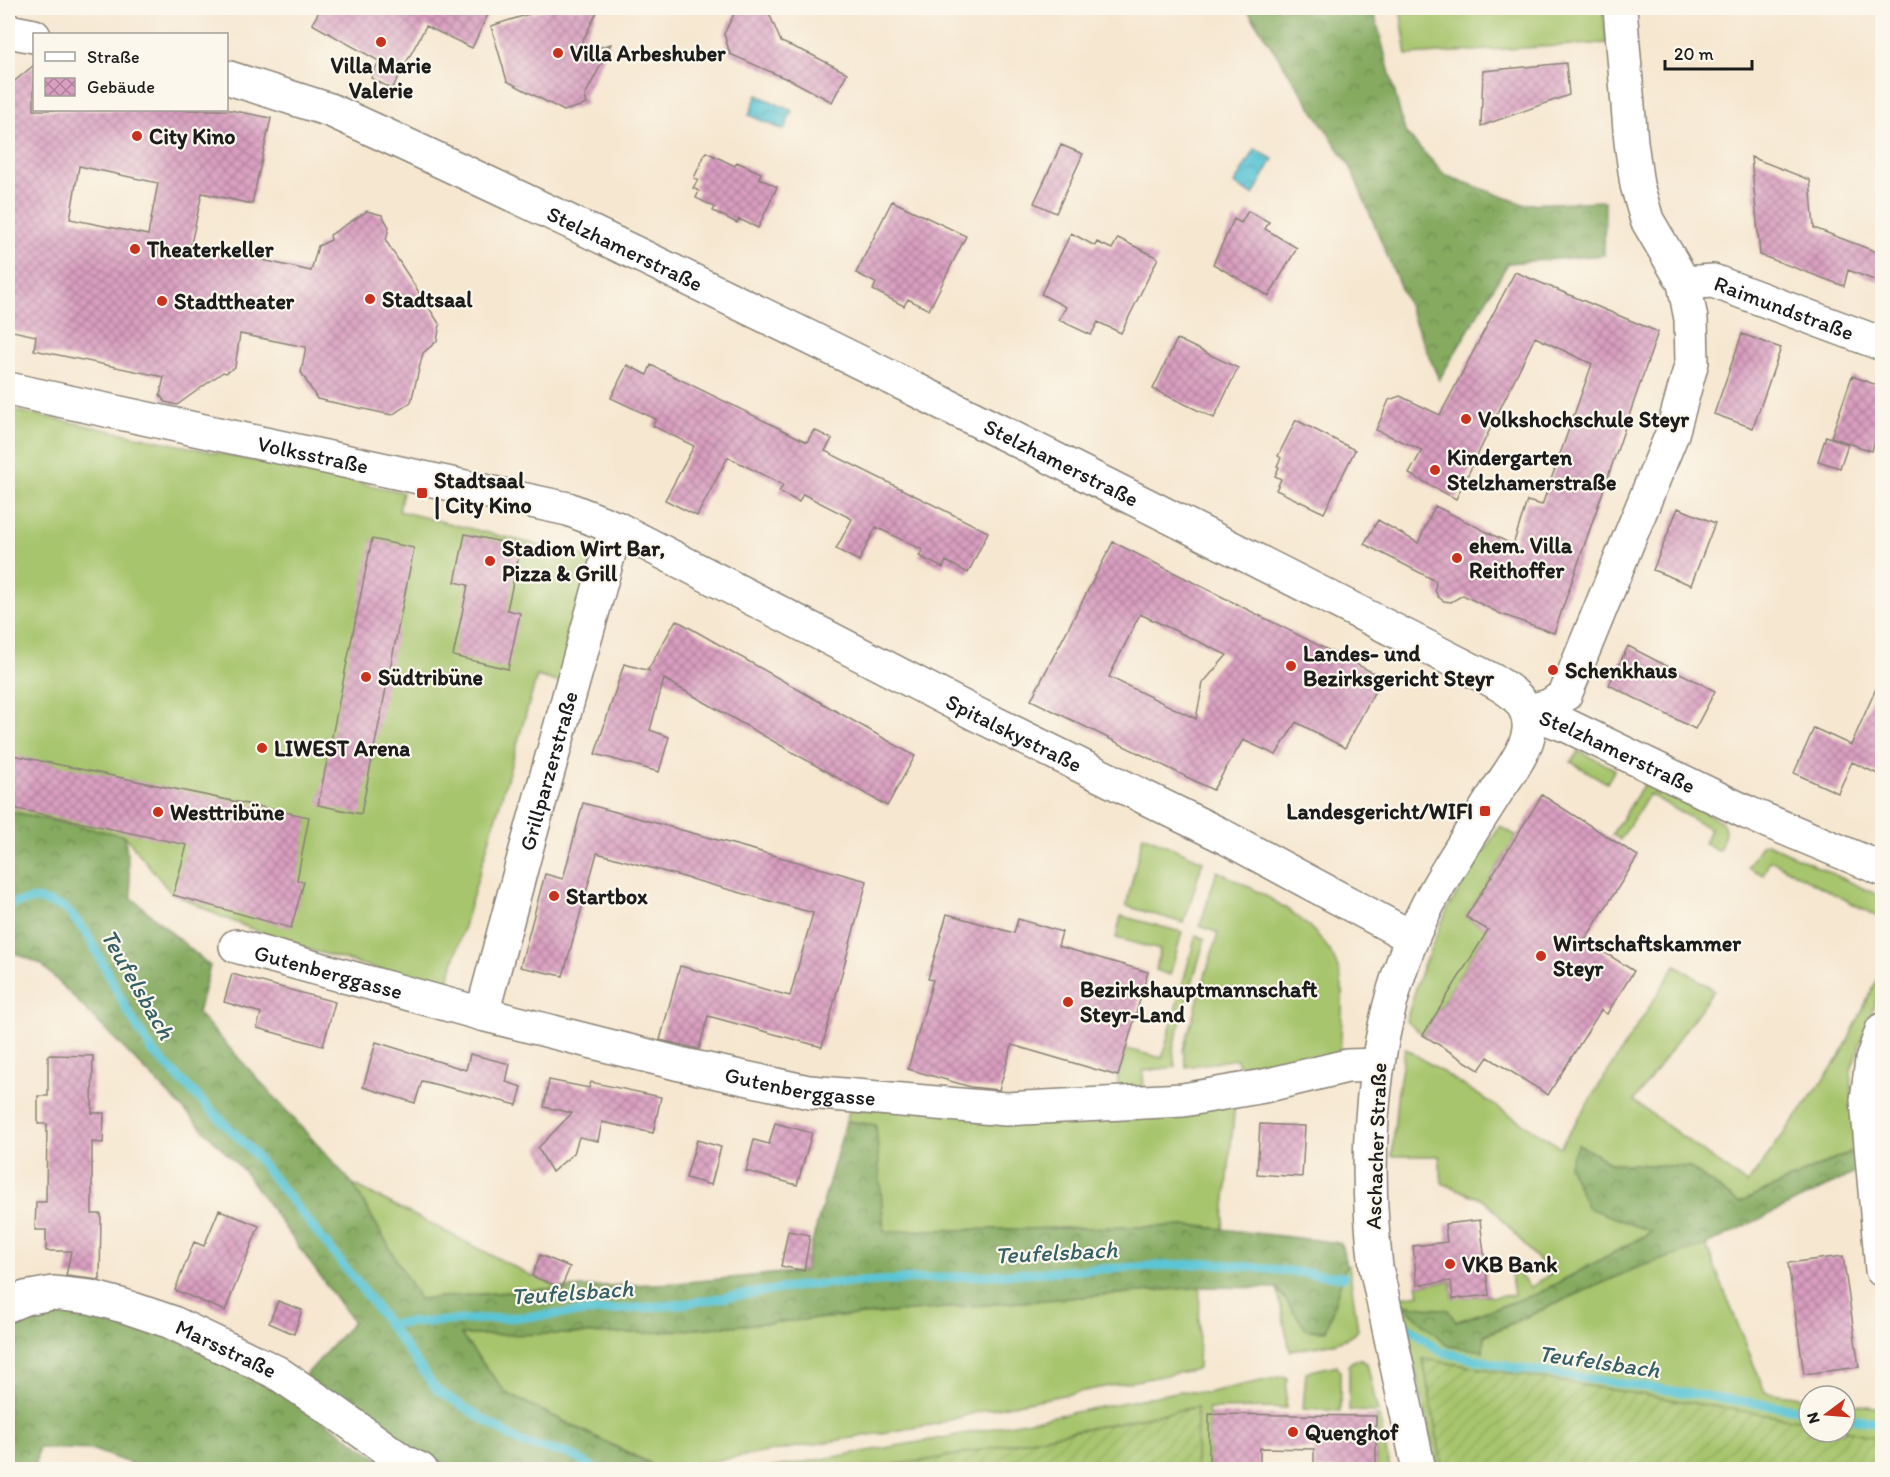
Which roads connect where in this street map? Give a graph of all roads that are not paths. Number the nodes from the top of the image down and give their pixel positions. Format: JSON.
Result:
{"nodes":[{"id":1,"x":1620,"y":8,"type":"edge"},
{"id":2,"x":8,"y":30,"type":"edge"},
{"id":3,"x":33,"y":36,"type":"edge"},
{"id":4,"x":228,"y":78,"type":"edge"},
{"id":5,"x":1684,"y":283,"type":"junction"},
{"id":6,"x":1882,"y":344,"type":"edge"},
{"id":7,"x":8,"y":389,"type":"edge"},
{"id":8,"x":616,"y":528,"type":"junction"},
{"id":9,"x":1527,"y":711,"type":"junction"},
{"id":10,"x":1882,"y":869,"type":"edge"},
{"id":11,"x":1411,"y":938,"type":"junction"},
{"id":12,"x":236,"y":946,"type":"dead end"},
{"id":13,"x":482,"y":1014,"type":"junction"},
{"id":14,"x":1882,"y":1030,"type":"edge"},
{"id":15,"x":1377,"y":1065,"type":"junction"},
{"id":16,"x":1882,"y":1270,"type":"edge"},
{"id":17,"x":8,"y":1305,"type":"edge"},
{"id":18,"x":422,"y":1470,"type":"edge"},
{"id":19,"x":1419,"y":1470,"type":"edge"}],
"edges":[{"from":1,"to":5,"type":"street"},
{"from":2,"to":3,"type":"street"},
{"from":4,"to":9,"type":"street","name":"Stelzhamerstraße"},
{"from":5,"to":6,"type":"street","name":"Raimundstraße"},
{"from":5,"to":9,"type":"street"},
{"from":7,"to":8,"type":"street","name":"Volksstraße"},
{"from":8,"to":11,"type":"street","name":"Spitalskystraße"},
{"from":8,"to":13,"type":"street","name":"Grillparzerstraße"},
{"from":9,"to":10,"type":"street","name":"Stelzhamerstraße"},
{"from":9,"to":11,"type":"street","name":"Aschacher Straße"},
{"from":11,"to":15,"type":"street","name":"Aschacher Straße"},
{"from":12,"to":13,"type":"street","name":"Gutenberggasse"},
{"from":13,"to":15,"type":"street","name":"Gutenberggasse"},
{"from":14,"to":16,"type":"street"},
{"from":15,"to":19,"type":"street","name":"Aschacher Straße"},
{"from":17,"to":18,"type":"street","name":"Marsstraße"}]}
